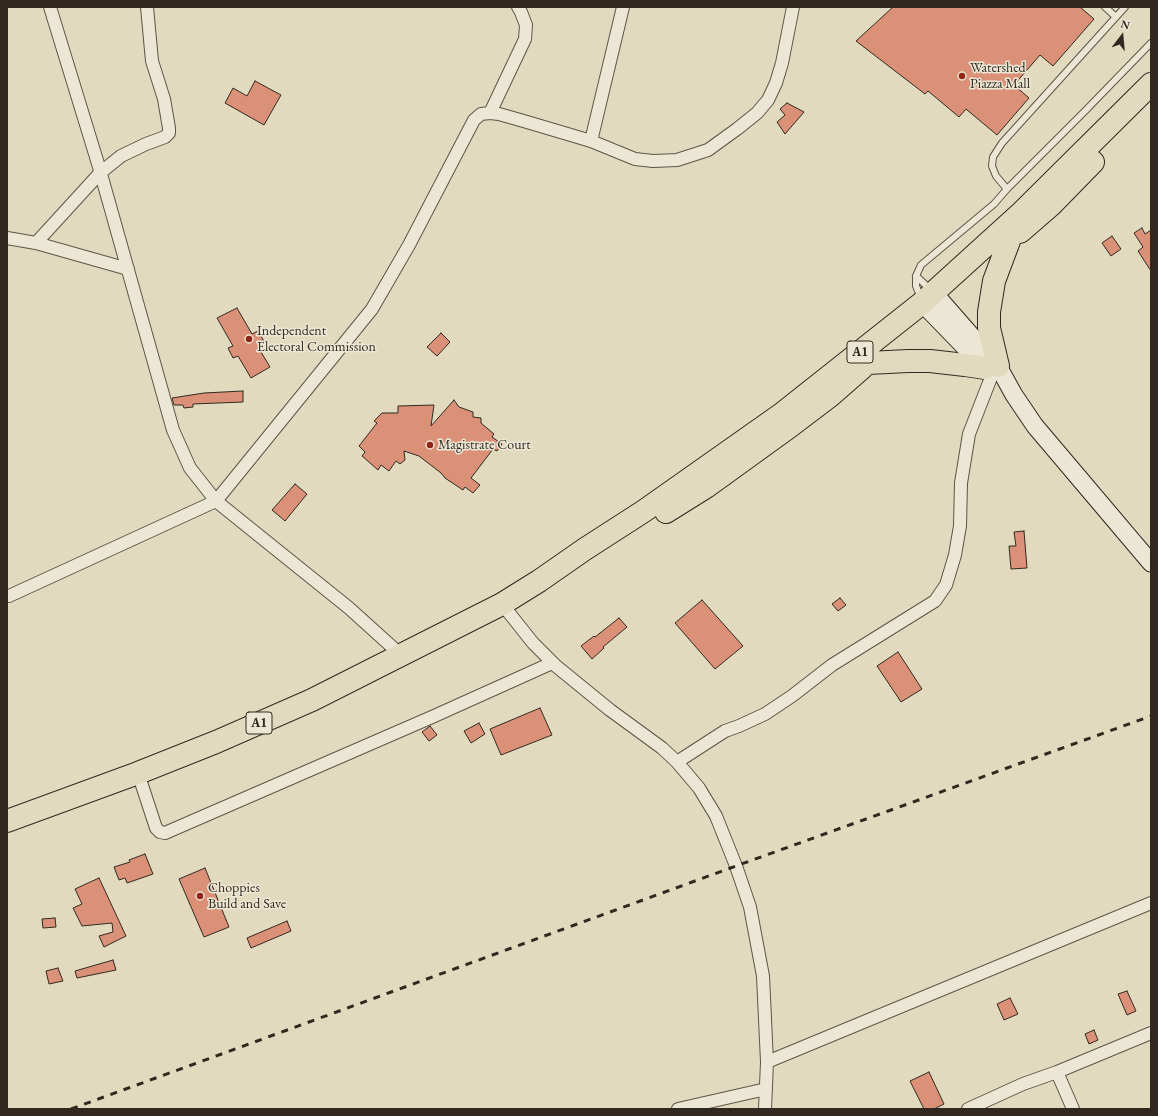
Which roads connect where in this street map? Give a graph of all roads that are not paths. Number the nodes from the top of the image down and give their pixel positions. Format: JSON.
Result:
{"nodes":[{"id":1,"x":50,"y":7,"type":"edge"},
{"id":2,"x":147,"y":7,"type":"edge"},
{"id":3,"x":518,"y":7,"type":"edge"},
{"id":4,"x":624,"y":7,"type":"edge"},
{"id":5,"x":793,"y":7,"type":"edge"},
{"id":6,"x":1105,"y":7,"type":"edge"},
{"id":7,"x":1125,"y":7,"type":"edge"},
{"id":8,"x":1116,"y":17,"type":"junction"},
{"id":9,"x":1151,"y":43,"type":"edge"},
{"id":10,"x":1151,"y":84,"type":"edge"},
{"id":11,"x":1151,"y":105,"type":"edge"},
{"id":12,"x":490,"y":113,"type":"junction"},
{"id":13,"x":592,"y":141,"type":"junction"},
{"id":14,"x":100,"y":173,"type":"junction"},
{"id":15,"x":1006,"y":189,"type":"junction"},
{"id":16,"x":7,"y":238,"type":"edge"},
{"id":17,"x":1009,"y":241,"type":"junction"},
{"id":18,"x":36,"y":243,"type":"junction"},
{"id":19,"x":128,"y":270,"type":"junction"},
{"id":20,"x":916,"y":276,"type":"junction"},
{"id":21,"x":932,"y":302,"type":"junction"},
{"id":22,"x":868,"y":363,"type":"junction"},
{"id":23,"x":992,"y":370,"type":"junction"},
{"id":24,"x":216,"y":501,"type":"junction"},
{"id":25,"x":1151,"y":563,"type":"edge"},
{"id":26,"x":538,"y":581,"type":"junction"},
{"id":27,"x":9,"y":596,"type":"dead end"},
{"id":28,"x":502,"y":604,"type":"junction"},
{"id":29,"x":401,"y":655,"type":"junction"},
{"id":30,"x":552,"y":662,"type":"junction"},
{"id":31,"x":677,"y":762,"type":"junction"},
{"id":32,"x":138,"y":773,"type":"junction"},
{"id":33,"x":7,"y":821,"type":"edge"},
{"id":34,"x":1151,"y":903,"type":"edge"},
{"id":35,"x":1151,"y":1033,"type":"edge"},
{"id":36,"x":767,"y":1062,"type":"junction"},
{"id":37,"x":1057,"y":1072,"type":"junction"},
{"id":38,"x":766,"y":1089,"type":"junction"},
{"id":39,"x":678,"y":1109,"type":"edge"},
{"id":40,"x":765,"y":1109,"type":"edge"},
{"id":41,"x":968,"y":1109,"type":"edge"},
{"id":42,"x":1073,"y":1109,"type":"edge"}],
"edges":[{"from":1,"to":14,"type":"street"},
{"from":2,"to":14,"type":"street"},
{"from":3,"to":12,"type":"street"},
{"from":4,"to":13,"type":"street"},
{"from":5,"to":13,"type":"street"},
{"from":6,"to":8,"type":"lane"},
{"from":7,"to":8,"type":"lane"},
{"from":8,"to":15,"type":"lane"},
{"from":9,"to":15,"type":"lane"},
{"from":10,"to":21,"type":"highway","number":"A1"},
{"from":11,"to":17,"type":"highway","number":"A1"},
{"from":12,"to":13,"type":"street"},
{"from":12,"to":24,"type":"street"},
{"from":14,"to":18,"type":"street"},
{"from":14,"to":19,"type":"street"},
{"from":15,"to":20,"type":"lane"},
{"from":16,"to":18,"type":"street"},
{"from":17,"to":21,"type":"highway","number":"A1"},
{"from":17,"to":23,"type":"highway"},
{"from":18,"to":19,"type":"street"},
{"from":19,"to":24,"type":"street"},
{"from":20,"to":21,"type":"lane"},
{"from":20,"to":21,"type":"lane"},
{"from":21,"to":22,"type":"highway","number":"A1"},
{"from":21,"to":23,"type":"main road"},
{"from":21,"to":26,"type":"highway","number":"A1"},
{"from":22,"to":23,"type":"highway"},
{"from":22,"to":26,"type":"highway","number":"A1"},
{"from":23,"to":25,"type":"main road"},
{"from":23,"to":31,"type":"street"},
{"from":24,"to":27,"type":"street"},
{"from":24,"to":29,"type":"street"},
{"from":26,"to":28,"type":"highway","number":"A1"},
{"from":28,"to":29,"type":"highway","number":"A1"},
{"from":28,"to":30,"type":"street"},
{"from":29,"to":32,"type":"highway","number":"A1"},
{"from":30,"to":31,"type":"street"},
{"from":30,"to":32,"type":"street"},
{"from":31,"to":36,"type":"street"},
{"from":32,"to":33,"type":"highway","number":"A1"},
{"from":34,"to":36,"type":"street"},
{"from":35,"to":37,"type":"street"},
{"from":36,"to":38,"type":"street"},
{"from":37,"to":41,"type":"street"},
{"from":37,"to":42,"type":"street"},
{"from":38,"to":39,"type":"street"},
{"from":38,"to":40,"type":"street"}]}
